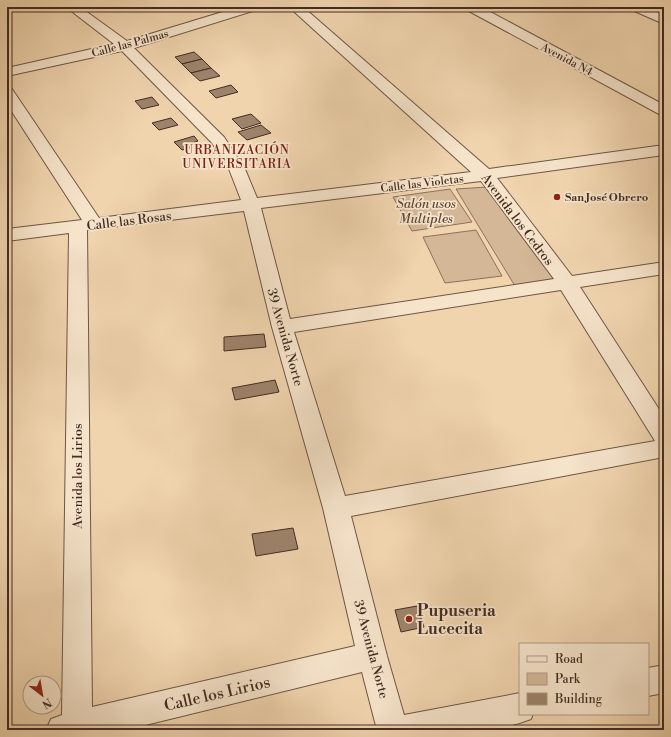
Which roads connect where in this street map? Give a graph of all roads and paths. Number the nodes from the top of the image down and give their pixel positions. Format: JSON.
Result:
{"nodes":[{"id":1,"x":72,"y":7,"type":"edge"},
{"id":2,"x":252,"y":7,"type":"edge"},
{"id":3,"x":295,"y":7,"type":"edge"},
{"id":4,"x":471,"y":7,"type":"edge"},
{"id":5,"x":636,"y":7,"type":"edge"},
{"id":6,"x":664,"y":20,"type":"edge"},
{"id":7,"x":125,"y":46,"type":"junction"},
{"id":8,"x":7,"y":72,"type":"edge"},
{"id":9,"x":7,"y":92,"type":"edge"},
{"id":10,"x":664,"y":111,"type":"edge"},
{"id":11,"x":664,"y":150,"type":"edge"},
{"id":12,"x":485,"y":175,"type":"junction"},
{"id":13,"x":251,"y":204,"type":"junction"},
{"id":14,"x":86,"y":225,"type":"junction"},
{"id":15,"x":7,"y":235,"type":"edge"},
{"id":16,"x":664,"y":268,"type":"edge"},
{"id":17,"x":567,"y":283,"type":"junction"},
{"id":18,"x":282,"y":327,"type":"junction"},
{"id":19,"x":664,"y":436,"type":"edge"},
{"id":20,"x":664,"y":448,"type":"edge"},
{"id":21,"x":336,"y":508,"type":"junction"},
{"id":22,"x":372,"y":656,"type":"junction"},
{"id":23,"x":664,"y":679,"type":"edge"},
{"id":24,"x":649,"y":682,"type":"edge"},
{"id":25,"x":519,"y":708,"type":"edge"},
{"id":26,"x":70,"y":728,"type":"edge"},
{"id":27,"x":393,"y":730,"type":"edge"},
{"id":28,"x":406,"y":730,"type":"edge"}],
"edges":[{"from":1,"to":7,"type":"street","name":"39 Avenida Norte"},
{"from":2,"to":7,"type":"street","name":"Calle las Palmas"},
{"from":3,"to":12,"type":"street","name":"Avenida los Cedros"},
{"from":4,"to":10,"type":"street","name":"Avenida N4"},
{"from":5,"to":6,"type":"street"},
{"from":7,"to":8,"type":"street","name":"Calle las Palmas"},
{"from":7,"to":13,"type":"street","name":"39 Avenida Norte"},
{"from":9,"to":14,"type":"street"},
{"from":11,"to":12,"type":"street","name":"Calle las Violetas"},
{"from":12,"to":13,"type":"street","name":"Calle las Violetas"},
{"from":12,"to":17,"type":"street","name":"Avenida los Cedros"},
{"from":13,"to":14,"type":"street","name":"Calle las Rosas"},
{"from":13,"to":18,"type":"street","name":"39 Avenida Norte"},
{"from":14,"to":15,"type":"street","name":"Calle las Rosas"},
{"from":14,"to":26,"type":"street","name":"Avenida los Lirios"},
{"from":16,"to":17,"type":"street"},
{"from":17,"to":18,"type":"street"},
{"from":17,"to":19,"type":"street","name":"Avenida los Cedros"},
{"from":18,"to":21,"type":"street","name":"39 Avenida Norte"},
{"from":20,"to":21,"type":"street"},
{"from":21,"to":22,"type":"street","name":"39 Avenida Norte"},
{"from":22,"to":26,"type":"street","name":"Calle los Lirios"},
{"from":22,"to":27,"type":"street","name":"39 Avenida Norte"},
{"from":23,"to":24,"type":"street"},
{"from":25,"to":28,"type":"street"}]}
